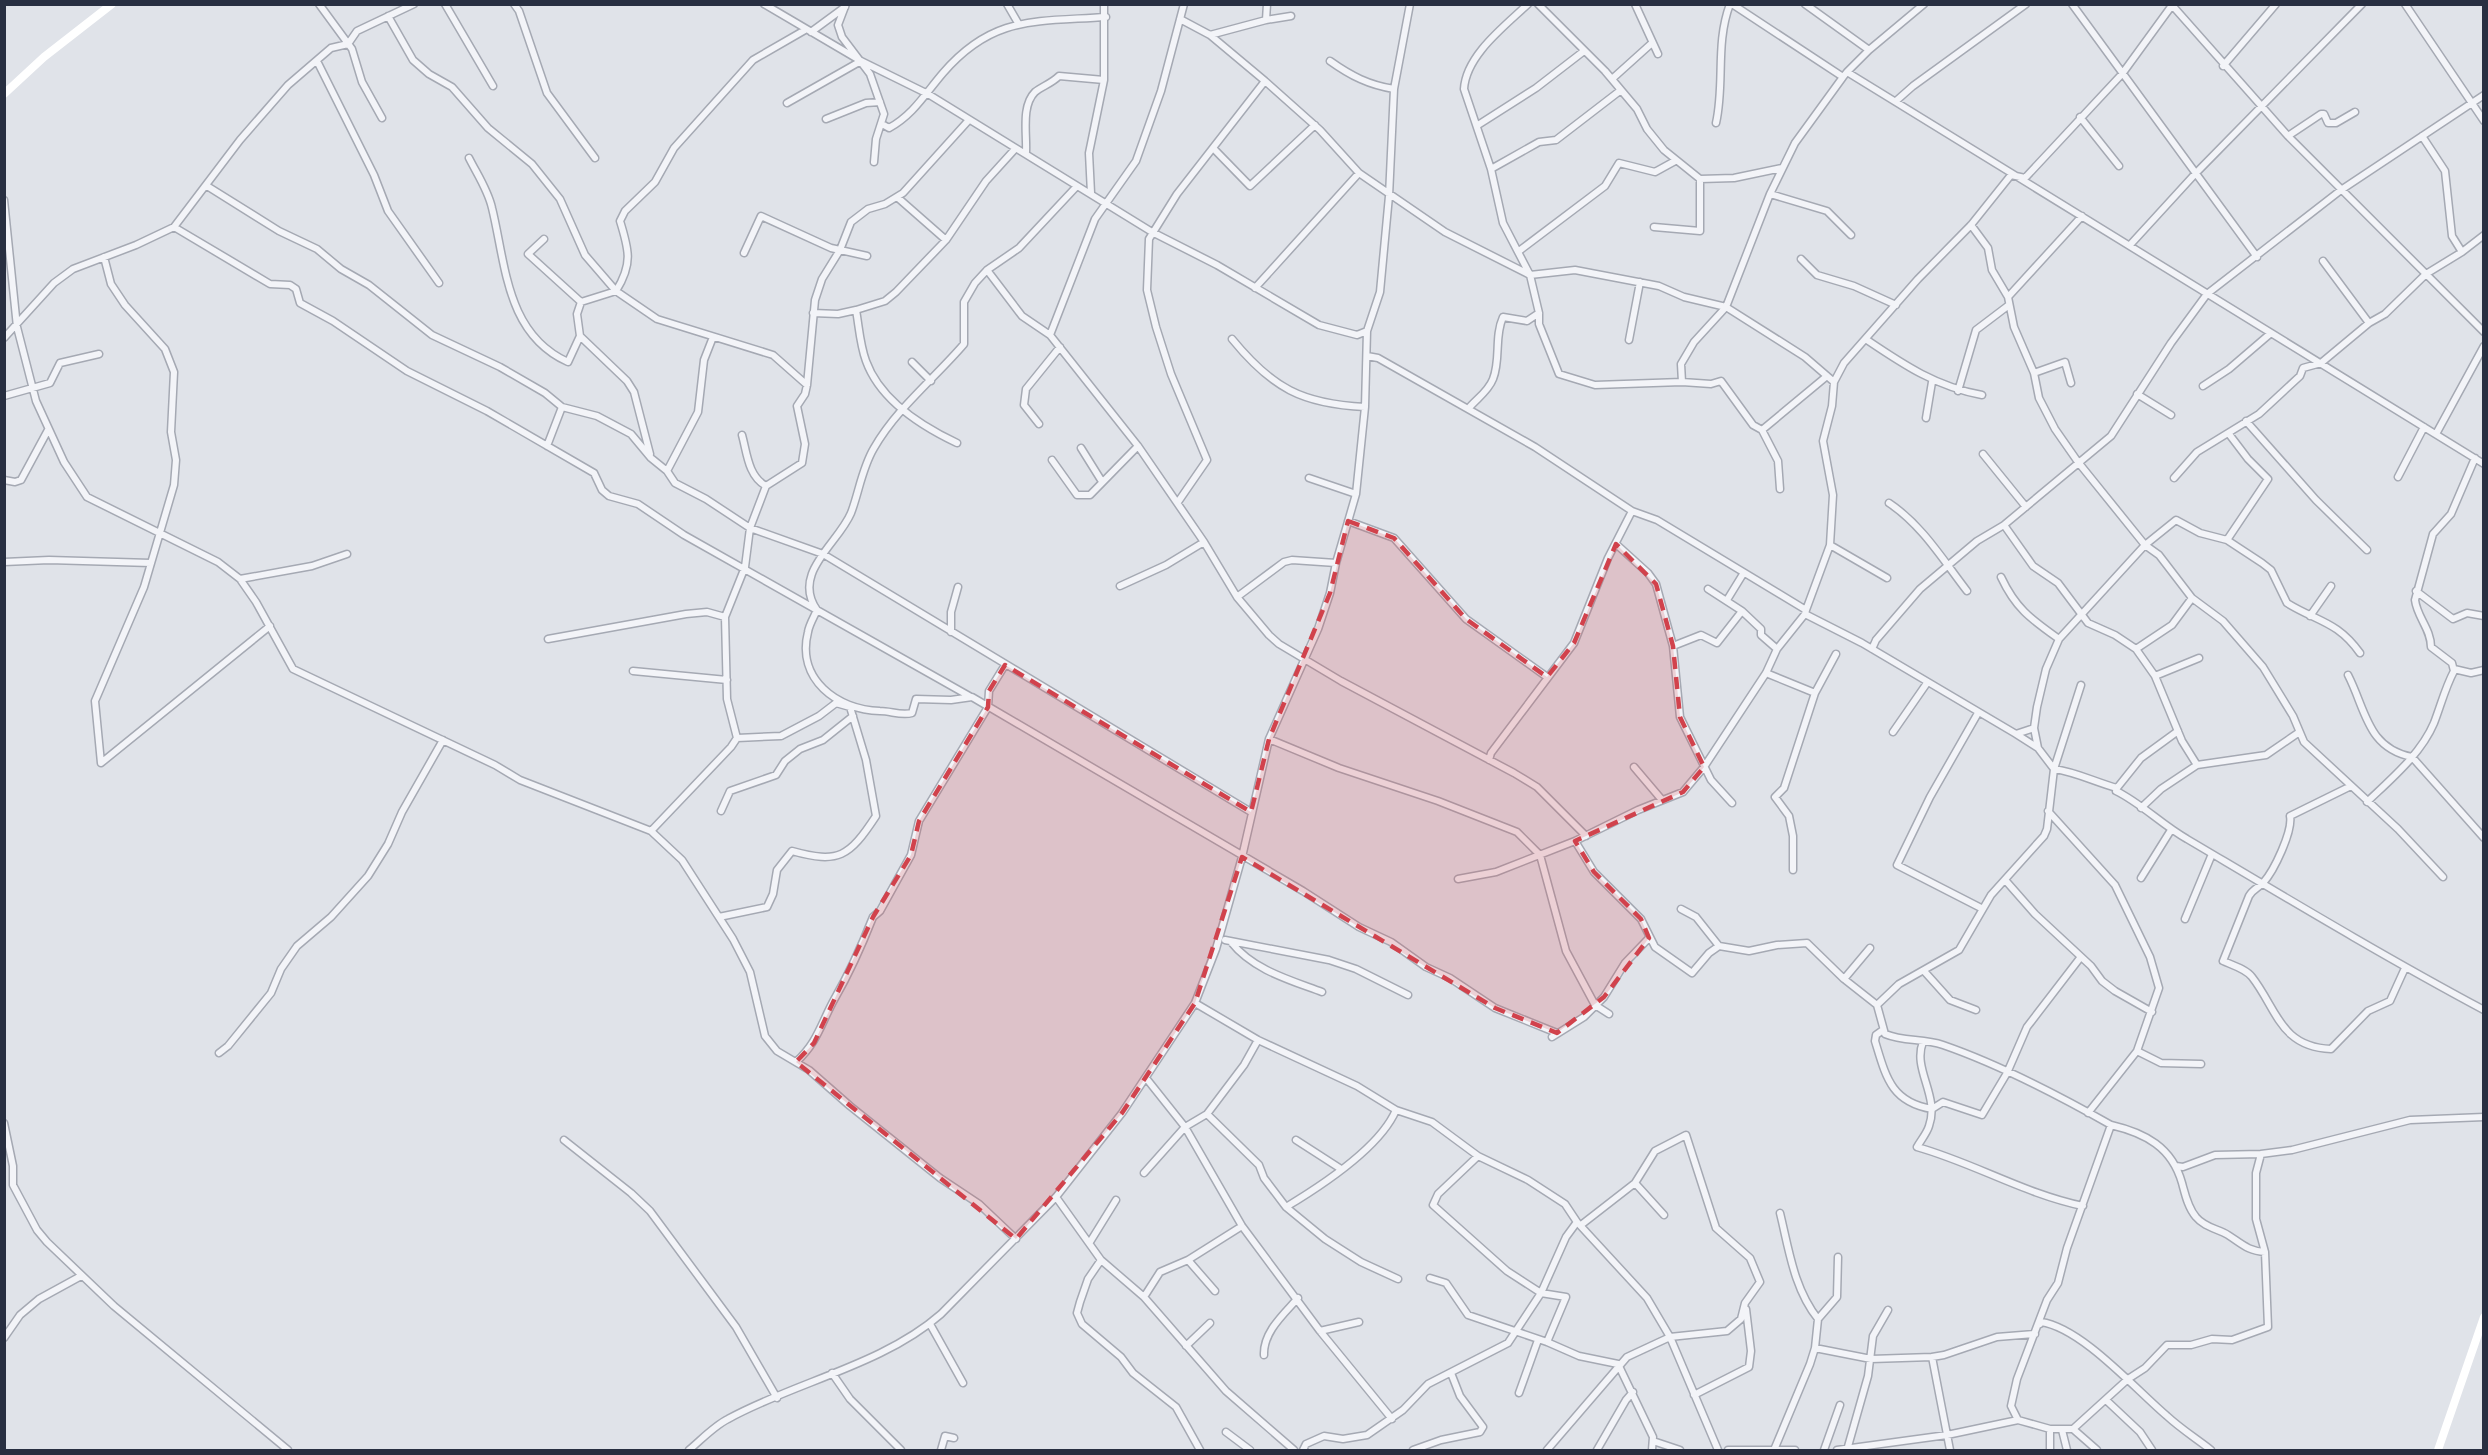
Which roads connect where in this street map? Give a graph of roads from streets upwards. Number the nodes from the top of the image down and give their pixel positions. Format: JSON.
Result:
{"nodes":[{"id":1,"x":112,"y":4,"type":"edge"},
{"id":2,"x":319,"y":4,"type":"edge"},
{"id":3,"x":414,"y":4,"type":"edge"},
{"id":4,"x":445,"y":4,"type":"edge"},
{"id":5,"x":514,"y":4,"type":"edge"},
{"id":6,"x":764,"y":4,"type":"edge"},
{"id":7,"x":1007,"y":4,"type":"edge"},
{"id":8,"x":1104,"y":4,"type":"edge"},
{"id":9,"x":1184,"y":4,"type":"edge"},
{"id":10,"x":1267,"y":4,"type":"edge"},
{"id":11,"x":1410,"y":4,"type":"edge"},
{"id":12,"x":1528,"y":4,"type":"edge"},
{"id":13,"x":1538,"y":4,"type":"edge"},
{"id":14,"x":1635,"y":4,"type":"edge"},
{"id":15,"x":1731,"y":4,"type":"edge"},
{"id":16,"x":1805,"y":4,"type":"edge"},
{"id":17,"x":1924,"y":4,"type":"edge"},
{"id":18,"x":2026,"y":4,"type":"edge"},
{"id":19,"x":2072,"y":4,"type":"edge"},
{"id":20,"x":2276,"y":4,"type":"edge"},
{"id":21,"x":2362,"y":4,"type":"edge"},
{"id":22,"x":2405,"y":4,"type":"edge"},
{"id":23,"x":846,"y":5,"type":"edge"},
{"id":24,"x":2172,"y":5,"type":"edge"},
{"id":25,"x":397,"y":8,"type":"edge"},
{"id":26,"x":388,"y":16,"type":"junction"},
{"id":27,"x":1291,"y":16,"type":"dead end"},
{"id":28,"x":1106,"y":17,"type":"junction"},
{"id":29,"x":1180,"y":19,"type":"junction"},
{"id":30,"x":1266,"y":20,"type":"junction"},
{"id":31,"x":1018,"y":24,"type":"junction"},
{"id":32,"x":808,"y":31,"type":"junction"},
{"id":33,"x":1210,"y":35,"type":"junction"},
{"id":34,"x":1652,"y":43,"type":"junction"},
{"id":35,"x":348,"y":44,"type":"junction"},
{"id":36,"x":1869,"y":50,"type":"junction"},
{"id":37,"x":1584,"y":51,"type":"junction"},
{"id":38,"x":1658,"y":54,"type":"dead end"},
{"id":39,"x":317,"y":61,"type":"junction"},
{"id":40,"x":861,"y":61,"type":"junction"},
{"id":41,"x":1330,"y":61,"type":"dead end"},
{"id":42,"x":2223,"y":66,"type":"junction"},
{"id":43,"x":1845,"y":74,"type":"junction"},
{"id":44,"x":2122,"y":74,"type":"junction"},
{"id":45,"x":1104,"y":80,"type":"junction"},
{"id":46,"x":1612,"y":80,"type":"junction"},
{"id":47,"x":1264,"y":81,"type":"junction"},
{"id":48,"x":493,"y":86,"type":"dead end"},
{"id":49,"x":1394,"y":89,"type":"junction"},
{"id":50,"x":1621,"y":90,"type":"junction"},
{"id":51,"x":4,"y":94,"type":"edge"},
{"id":52,"x":928,"y":94,"type":"junction"},
{"id":53,"x":2484,"y":95,"type":"edge"},
{"id":54,"x":1896,"y":101,"type":"junction"},
{"id":55,"x":880,"y":102,"type":"junction"},
{"id":56,"x":787,"y":103,"type":"dead end"},
{"id":57,"x":2471,"y":105,"type":"junction"},
{"id":58,"x":2263,"y":108,"type":"junction"},
{"id":59,"x":2355,"y":112,"type":"dead end"},
{"id":60,"x":2080,"y":117,"type":"junction"},
{"id":61,"x":382,"y":118,"type":"dead end"},
{"id":62,"x":826,"y":118,"type":"dead end"},
{"id":63,"x":968,"y":121,"type":"junction"},
{"id":64,"x":2484,"y":121,"type":"edge"},
{"id":65,"x":1716,"y":123,"type":"dead end"},
{"id":66,"x":882,"y":124,"type":"junction"},
{"id":67,"x":1315,"y":125,"type":"junction"},
{"id":68,"x":1478,"y":125,"type":"junction"},
{"id":69,"x":2288,"y":136,"type":"junction"},
{"id":70,"x":2422,"y":136,"type":"junction"},
{"id":71,"x":1015,"y":148,"type":"junction"},
{"id":72,"x":1213,"y":148,"type":"junction"},
{"id":73,"x":1026,"y":152,"type":"junction"},
{"id":74,"x":469,"y":158,"type":"dead end"},
{"id":75,"x":595,"y":158,"type":"dead end"},
{"id":76,"x":1675,"y":161,"type":"junction"},
{"id":77,"x":874,"y":162,"type":"dead end"},
{"id":78,"x":2119,"y":166,"type":"dead end"},
{"id":79,"x":1782,"y":168,"type":"junction"},
{"id":80,"x":1491,"y":169,"type":"junction"},
{"id":81,"x":1359,"y":173,"type":"junction"},
{"id":82,"x":2012,"y":174,"type":"junction"},
{"id":83,"x":2195,"y":174,"type":"junction"},
{"id":84,"x":1700,"y":179,"type":"junction"},
{"id":85,"x":207,"y":186,"type":"junction"},
{"id":86,"x":1077,"y":186,"type":"junction"},
{"id":87,"x":2341,"y":190,"type":"junction"},
{"id":88,"x":1092,"y":194,"type":"junction"},
{"id":89,"x":1770,"y":194,"type":"junction"},
{"id":90,"x":1389,"y":196,"type":"junction"},
{"id":91,"x":897,"y":197,"type":"junction"},
{"id":92,"x":4,"y":200,"type":"edge"},
{"id":93,"x":1106,"y":203,"type":"junction"},
{"id":94,"x":2082,"y":216,"type":"junction"},
{"id":95,"x":1971,"y":225,"type":"junction"},
{"id":96,"x":174,"y":227,"type":"junction"},
{"id":97,"x":1654,"y":227,"type":"dead end"},
{"id":98,"x":1152,"y":232,"type":"junction"},
{"id":99,"x":1851,"y":235,"type":"dead end"},
{"id":100,"x":2484,"y":235,"type":"edge"},
{"id":101,"x":543,"y":239,"type":"dead end"},
{"id":102,"x":946,"y":240,"type":"junction"},
{"id":103,"x":2130,"y":245,"type":"junction"},
{"id":104,"x":840,"y":250,"type":"junction"},
{"id":105,"x":1519,"y":251,"type":"junction"},
{"id":106,"x":2462,"y":252,"type":"junction"},
{"id":107,"x":744,"y":253,"type":"dead end"},
{"id":108,"x":104,"y":256,"type":"junction"},
{"id":109,"x":867,"y":256,"type":"dead end"},
{"id":110,"x":2256,"y":257,"type":"junction"},
{"id":111,"x":1801,"y":259,"type":"dead end"},
{"id":112,"x":2323,"y":261,"type":"dead end"},
{"id":113,"x":987,"y":270,"type":"junction"},
{"id":114,"x":2426,"y":274,"type":"junction"},
{"id":115,"x":1530,"y":275,"type":"junction"},
{"id":116,"x":1640,"y":282,"type":"junction"},
{"id":117,"x":439,"y":283,"type":"dead end"},
{"id":118,"x":1255,"y":288,"type":"junction"},
{"id":119,"x":616,"y":291,"type":"junction"},
{"id":120,"x":2207,"y":294,"type":"junction"},
{"id":121,"x":2008,"y":297,"type":"junction"},
{"id":122,"x":581,"y":302,"type":"junction"},
{"id":123,"x":1896,"y":305,"type":"junction"},
{"id":124,"x":2009,"y":305,"type":"junction"},
{"id":125,"x":1726,"y":308,"type":"junction"},
{"id":126,"x":856,"y":310,"type":"junction"},
{"id":127,"x":813,"y":313,"type":"junction"},
{"id":128,"x":1539,"y":314,"type":"junction"},
{"id":129,"x":2369,"y":323,"type":"junction"},
{"id":130,"x":16,"y":327,"type":"junction"},
{"id":131,"x":1367,"y":331,"type":"junction"},
{"id":132,"x":2484,"y":332,"type":"edge"},
{"id":133,"x":2271,"y":333,"type":"junction"},
{"id":134,"x":1050,"y":334,"type":"junction"},
{"id":135,"x":579,"y":336,"type":"junction"},
{"id":136,"x":713,"y":337,"type":"junction"},
{"id":137,"x":4,"y":338,"type":"edge"},
{"id":138,"x":1232,"y":339,"type":"dead end"},
{"id":139,"x":1629,"y":340,"type":"dead end"},
{"id":140,"x":1867,"y":340,"type":"junction"},
{"id":141,"x":1060,"y":346,"type":"junction"},
{"id":142,"x":2484,"y":346,"type":"edge"},
{"id":143,"x":99,"y":354,"type":"dead end"},
{"id":144,"x":1367,"y":356,"type":"junction"},
{"id":145,"x":912,"y":362,"type":"dead end"},
{"id":146,"x":2321,"y":363,"type":"junction"},
{"id":147,"x":2034,"y":372,"type":"junction"},
{"id":148,"x":1827,"y":376,"type":"junction"},
{"id":149,"x":931,"y":381,"type":"junction"},
{"id":150,"x":1682,"y":382,"type":"junction"},
{"id":151,"x":1834,"y":382,"type":"junction"},
{"id":152,"x":1932,"y":382,"type":"junction"},
{"id":153,"x":2071,"y":383,"type":"dead end"},
{"id":154,"x":807,"y":385,"type":"junction"},
{"id":155,"x":2203,"y":386,"type":"dead end"},
{"id":156,"x":33,"y":390,"type":"junction"},
{"id":157,"x":1958,"y":391,"type":"junction"},
{"id":158,"x":2137,"y":394,"type":"junction"},
{"id":159,"x":4,"y":396,"type":"edge"},
{"id":160,"x":1982,"y":396,"type":"dead end"},
{"id":161,"x":562,"y":406,"type":"junction"},
{"id":162,"x":1365,"y":407,"type":"junction"},
{"id":163,"x":1468,"y":409,"type":"junction"},
{"id":164,"x":903,"y":410,"type":"junction"},
{"id":165,"x":2171,"y":415,"type":"dead end"},
{"id":166,"x":1926,"y":418,"type":"dead end"},
{"id":167,"x":2246,"y":421,"type":"junction"},
{"id":168,"x":1039,"y":424,"type":"dead end"},
{"id":169,"x":2424,"y":427,"type":"junction"},
{"id":170,"x":48,"y":430,"type":"junction"},
{"id":171,"x":1762,"y":430,"type":"junction"},
{"id":172,"x":2229,"y":434,"type":"junction"},
{"id":173,"x":2436,"y":434,"type":"junction"},
{"id":174,"x":742,"y":435,"type":"dead end"},
{"id":175,"x":957,"y":443,"type":"dead end"},
{"id":176,"x":547,"y":446,"type":"junction"},
{"id":177,"x":1138,"y":446,"type":"junction"},
{"id":178,"x":1081,"y":448,"type":"dead end"},
{"id":179,"x":1983,"y":454,"type":"dead end"},
{"id":180,"x":651,"y":458,"type":"junction"},
{"id":181,"x":2475,"y":458,"type":"junction"},
{"id":182,"x":1052,"y":460,"type":"dead end"},
{"id":183,"x":2078,"y":462,"type":"junction"},
{"id":184,"x":2484,"y":464,"type":"edge"},
{"id":185,"x":667,"y":471,"type":"junction"},
{"id":186,"x":2398,"y":477,"type":"dead end"},
{"id":187,"x":1309,"y":478,"type":"dead end"},
{"id":188,"x":2174,"y":478,"type":"dead end"},
{"id":189,"x":4,"y":480,"type":"edge"},
{"id":190,"x":1101,"y":480,"type":"junction"},
{"id":191,"x":766,"y":486,"type":"junction"},
{"id":192,"x":1780,"y":489,"type":"dead end"},
{"id":193,"x":1356,"y":494,"type":"junction"},
{"id":194,"x":1178,"y":502,"type":"junction"},
{"id":195,"x":1889,"y":502,"type":"dead end"},
{"id":196,"x":2026,"y":507,"type":"junction"},
{"id":197,"x":1632,"y":511,"type":"junction"},
{"id":198,"x":1348,"y":521,"type":"junction"},
{"id":199,"x":2004,"y":525,"type":"junction"},
{"id":200,"x":750,"y":528,"type":"junction"},
{"id":201,"x":159,"y":534,"type":"junction"},
{"id":202,"x":2227,"y":540,"type":"junction"},
{"id":203,"x":1204,"y":542,"type":"junction"},
{"id":204,"x":1616,"y":544,"type":"junction"},
{"id":205,"x":1830,"y":545,"type":"junction"},
{"id":206,"x":2145,"y":545,"type":"junction"},
{"id":207,"x":2367,"y":550,"type":"dead end"},
{"id":208,"x":347,"y":554,"type":"dead end"},
{"id":209,"x":823,"y":554,"type":"junction"},
{"id":210,"x":4,"y":562,"type":"edge"},
{"id":211,"x":151,"y":563,"type":"junction"},
{"id":212,"x":1336,"y":563,"type":"junction"},
{"id":213,"x":1947,"y":565,"type":"junction"},
{"id":214,"x":746,"y":567,"type":"junction"},
{"id":215,"x":1743,"y":573,"type":"junction"},
{"id":216,"x":2001,"y":577,"type":"dead end"},
{"id":217,"x":1887,"y":578,"type":"dead end"},
{"id":218,"x":240,"y":579,"type":"junction"},
{"id":219,"x":1120,"y":586,"type":"dead end"},
{"id":220,"x":2331,"y":586,"type":"dead end"},
{"id":221,"x":958,"y":587,"type":"dead end"},
{"id":222,"x":1708,"y":589,"type":"dead end"},
{"id":223,"x":1967,"y":591,"type":"dead end"},
{"id":224,"x":2416,"y":591,"type":"junction"},
{"id":225,"x":1237,"y":597,"type":"junction"},
{"id":226,"x":2192,"y":598,"type":"junction"},
{"id":227,"x":1727,"y":600,"type":"junction"},
{"id":228,"x":817,"y":610,"type":"junction"},
{"id":229,"x":1742,"y":611,"type":"junction"},
{"id":230,"x":1805,"y":612,"type":"junction"},
{"id":231,"x":2082,"y":613,"type":"junction"},
{"id":232,"x":2310,"y":616,"type":"junction"},
{"id":233,"x":2484,"y":616,"type":"edge"},
{"id":234,"x":725,"y":617,"type":"junction"},
{"id":235,"x":270,"y":626,"type":"junction"},
{"id":236,"x":951,"y":632,"type":"junction"},
{"id":237,"x":548,"y":639,"type":"dead end"},
{"id":238,"x":2059,"y":639,"type":"junction"},
{"id":239,"x":1876,"y":640,"type":"junction"},
{"id":240,"x":1862,"y":643,"type":"junction"},
{"id":241,"x":1673,"y":646,"type":"junction"},
{"id":242,"x":1777,"y":649,"type":"junction"},
{"id":243,"x":1872,"y":649,"type":"junction"},
{"id":244,"x":2136,"y":649,"type":"junction"},
{"id":245,"x":2360,"y":653,"type":"dead end"},
{"id":246,"x":1836,"y":654,"type":"dead end"},
{"id":247,"x":1303,"y":658,"type":"junction"},
{"id":248,"x":2199,"y":658,"type":"dead end"},
{"id":249,"x":1005,"y":665,"type":"junction"},
{"id":250,"x":2454,"y":669,"type":"junction"},
{"id":251,"x":2484,"y":670,"type":"edge"},
{"id":252,"x":633,"y":671,"type":"dead end"},
{"id":253,"x":1766,"y":674,"type":"junction"},
{"id":254,"x":2348,"y":675,"type":"dead end"},
{"id":255,"x":2156,"y":676,"type":"junction"},
{"id":256,"x":1547,"y":677,"type":"junction"},
{"id":257,"x":727,"y":680,"type":"junction"},
{"id":258,"x":1927,"y":683,"type":"junction"},
{"id":259,"x":2081,"y":685,"type":"dead end"},
{"id":260,"x":1815,"y":693,"type":"junction"},
{"id":261,"x":972,"y":697,"type":"junction"},
{"id":262,"x":850,"y":707,"type":"junction"},
{"id":263,"x":988,"y":707,"type":"junction"},
{"id":264,"x":1978,"y":713,"type":"junction"},
{"id":265,"x":853,"y":716,"type":"junction"},
{"id":266,"x":2034,"y":728,"type":"junction"},
{"id":267,"x":2178,"y":731,"type":"junction"},
{"id":268,"x":1893,"y":732,"type":"dead end"},
{"id":269,"x":2298,"y":733,"type":"junction"},
{"id":270,"x":2016,"y":734,"type":"junction"},
{"id":271,"x":737,"y":738,"type":"junction"},
{"id":272,"x":1269,"y":739,"type":"junction"},
{"id":273,"x":443,"y":740,"type":"junction"},
{"id":274,"x":2038,"y":748,"type":"junction"},
{"id":275,"x":2412,"y":757,"type":"junction"},
{"id":276,"x":1489,"y":760,"type":"junction"},
{"id":277,"x":2197,"y":765,"type":"junction"},
{"id":278,"x":1704,"y":766,"type":"junction"},
{"id":279,"x":1634,"y":767,"type":"dead end"},
{"id":280,"x":2054,"y":769,"type":"junction"},
{"id":281,"x":2351,"y":786,"type":"junction"},
{"id":282,"x":2117,"y":788,"type":"junction"},
{"id":283,"x":1662,"y":800,"type":"junction"},
{"id":284,"x":2367,"y":802,"type":"junction"},
{"id":285,"x":1732,"y":803,"type":"dead end"},
{"id":286,"x":2141,"y":808,"type":"junction"},
{"id":287,"x":721,"y":811,"type":"dead end"},
{"id":288,"x":2048,"y":811,"type":"junction"},
{"id":289,"x":1251,"y":813,"type":"junction"},
{"id":290,"x":2171,"y":830,"type":"junction"},
{"id":291,"x":651,"y":831,"type":"junction"},
{"id":292,"x":1586,"y":836,"type":"junction"},
{"id":293,"x":2484,"y":838,"type":"edge"},
{"id":294,"x":1575,"y":841,"type":"junction"},
{"id":295,"x":2212,"y":854,"type":"junction"},
{"id":296,"x":1540,"y":855,"type":"junction"},
{"id":297,"x":1242,"y":856,"type":"junction"},
{"id":298,"x":1793,"y":870,"type":"dead end"},
{"id":299,"x":2443,"y":877,"type":"dead end"},
{"id":300,"x":2141,"y":878,"type":"dead end"},
{"id":301,"x":1458,"y":879,"type":"dead end"},
{"id":302,"x":2006,"y":880,"type":"junction"},
{"id":303,"x":2263,"y":883,"type":"junction"},
{"id":304,"x":1982,"y":908,"type":"junction"},
{"id":305,"x":1682,"y":909,"type":"dead end"},
{"id":306,"x":719,"y":917,"type":"junction"},
{"id":307,"x":2185,"y":919,"type":"dead end"},
{"id":308,"x":1224,"y":923,"type":"junction"},
{"id":309,"x":1648,"y":938,"type":"junction"},
{"id":310,"x":1228,"y":940,"type":"junction"},
{"id":311,"x":1719,"y":946,"type":"junction"},
{"id":312,"x":1869,"y":948,"type":"dead end"},
{"id":313,"x":1216,"y":949,"type":"junction"},
{"id":314,"x":2080,"y":958,"type":"junction"},
{"id":315,"x":2405,"y":968,"type":"junction"},
{"id":316,"x":1924,"y":971,"type":"junction"},
{"id":317,"x":1844,"y":979,"type":"junction"},
{"id":318,"x":1322,"y":992,"type":"dead end"},
{"id":319,"x":1408,"y":996,"type":"dead end"},
{"id":320,"x":1195,"y":1003,"type":"junction"},
{"id":321,"x":1595,"y":1005,"type":"junction"},
{"id":322,"x":1877,"y":1005,"type":"junction"},
{"id":323,"x":1976,"y":1010,"type":"dead end"},
{"id":324,"x":2484,"y":1010,"type":"edge"},
{"id":325,"x":2152,"y":1012,"type":"junction"},
{"id":326,"x":1609,"y":1014,"type":"dead end"},
{"id":327,"x":1883,"y":1030,"type":"junction"},
{"id":328,"x":1257,"y":1040,"type":"junction"},
{"id":329,"x":1923,"y":1042,"type":"junction"},
{"id":330,"x":2137,"y":1051,"type":"junction"},
{"id":331,"x":219,"y":1053,"type":"dead end"},
{"id":332,"x":796,"y":1062,"type":"junction"},
{"id":333,"x":2201,"y":1064,"type":"dead end"},
{"id":334,"x":2007,"y":1073,"type":"junction"},
{"id":335,"x":1146,"y":1078,"type":"junction"},
{"id":336,"x":1932,"y":1109,"type":"junction"},
{"id":337,"x":1396,"y":1110,"type":"junction"},
{"id":338,"x":2088,"y":1113,"type":"junction"},
{"id":339,"x":1207,"y":1114,"type":"junction"},
{"id":340,"x":2484,"y":1117,"type":"edge"},
{"id":341,"x":4,"y":1123,"type":"edge"},
{"id":342,"x":2111,"y":1125,"type":"junction"},
{"id":343,"x":1185,"y":1127,"type":"junction"},
{"id":344,"x":564,"y":1140,"type":"dead end"},
{"id":345,"x":1296,"y":1140,"type":"dead end"},
{"id":346,"x":2261,"y":1154,"type":"junction"},
{"id":347,"x":1478,"y":1155,"type":"junction"},
{"id":348,"x":2176,"y":1166,"type":"junction"},
{"id":349,"x":1341,"y":1169,"type":"junction"},
{"id":350,"x":1143,"y":1173,"type":"dead end"},
{"id":351,"x":1635,"y":1183,"type":"junction"},
{"id":352,"x":1056,"y":1197,"type":"junction"},
{"id":353,"x":1116,"y":1200,"type":"dead end"},
{"id":354,"x":2083,"y":1206,"type":"junction"},
{"id":355,"x":1286,"y":1207,"type":"junction"},
{"id":356,"x":1780,"y":1213,"type":"dead end"},
{"id":357,"x":1664,"y":1215,"type":"dead end"},
{"id":358,"x":1579,"y":1224,"type":"junction"},
{"id":359,"x":1242,"y":1226,"type":"junction"},
{"id":360,"x":1016,"y":1239,"type":"junction"},
{"id":361,"x":1090,"y":1242,"type":"junction"},
{"id":362,"x":2265,"y":1252,"type":"junction"},
{"id":363,"x":1838,"y":1257,"type":"dead end"},
{"id":364,"x":1101,"y":1260,"type":"junction"},
{"id":365,"x":1188,"y":1260,"type":"junction"},
{"id":366,"x":81,"y":1276,"type":"junction"},
{"id":367,"x":1430,"y":1278,"type":"dead end"},
{"id":368,"x":1398,"y":1279,"type":"dead end"},
{"id":369,"x":1215,"y":1291,"type":"dead end"},
{"id":370,"x":1541,"y":1293,"type":"junction"},
{"id":371,"x":1144,"y":1297,"type":"junction"},
{"id":372,"x":1298,"y":1298,"type":"junction"},
{"id":373,"x":1745,"y":1303,"type":"junction"},
{"id":374,"x":1888,"y":1310,"type":"dead end"},
{"id":375,"x":2484,"y":1317,"type":"edge"},
{"id":376,"x":1818,"y":1319,"type":"junction"},
{"id":377,"x":1359,"y":1322,"type":"dead end"},
{"id":378,"x":1210,"y":1323,"type":"dead end"},
{"id":379,"x":930,"y":1324,"type":"junction"},
{"id":380,"x":2040,"y":1325,"type":"junction"},
{"id":381,"x":2484,"y":1330,"type":"edge"},
{"id":382,"x":1320,"y":1331,"type":"junction"},
{"id":383,"x":1517,"y":1333,"type":"junction"},
{"id":384,"x":2035,"y":1334,"type":"junction"},
{"id":385,"x":1670,"y":1337,"type":"junction"},
{"id":386,"x":4,"y":1338,"type":"edge"},
{"id":387,"x":1538,"y":1340,"type":"junction"},
{"id":388,"x":1546,"y":1342,"type":"junction"},
{"id":389,"x":1186,"y":1346,"type":"junction"},
{"id":390,"x":1815,"y":1348,"type":"junction"},
{"id":391,"x":1264,"y":1355,"type":"dead end"},
{"id":392,"x":1932,"y":1357,"type":"junction"},
{"id":393,"x":1871,"y":1359,"type":"junction"},
{"id":394,"x":1618,"y":1364,"type":"junction"},
{"id":395,"x":832,"y":1373,"type":"junction"},
{"id":396,"x":1451,"y":1373,"type":"junction"},
{"id":397,"x":2128,"y":1379,"type":"junction"},
{"id":398,"x":963,"y":1383,"type":"dead end"},
{"id":399,"x":1633,"y":1392,"type":"junction"},
{"id":400,"x":1519,"y":1394,"type":"dead end"},
{"id":401,"x":1694,"y":1395,"type":"junction"},
{"id":402,"x":777,"y":1398,"type":"junction"},
{"id":403,"x":2106,"y":1400,"type":"junction"},
{"id":404,"x":1840,"y":1405,"type":"dead end"},
{"id":405,"x":1392,"y":1419,"type":"junction"},
{"id":406,"x":2018,"y":1420,"type":"junction"},
{"id":407,"x":2050,"y":1429,"type":"junction"},
{"id":408,"x":2073,"y":1429,"type":"junction"},
{"id":409,"x":2062,"y":1430,"type":"junction"},
{"id":410,"x":1226,"y":1432,"type":"dead end"},
{"id":411,"x":1947,"y":1435,"type":"junction"},
{"id":412,"x":954,"y":1438,"type":"dead end"},
{"id":413,"x":1653,"y":1441,"type":"junction"},
{"id":414,"x":288,"y":1450,"type":"edge"},
{"id":415,"x":689,"y":1450,"type":"edge"},
{"id":416,"x":902,"y":1450,"type":"edge"},
{"id":417,"x":941,"y":1450,"type":"edge"},
{"id":418,"x":1200,"y":1450,"type":"edge"},
{"id":419,"x":1250,"y":1450,"type":"edge"},
{"id":420,"x":1293,"y":1450,"type":"edge"},
{"id":421,"x":1303,"y":1450,"type":"edge"},
{"id":422,"x":1413,"y":1450,"type":"edge"},
{"id":423,"x":1546,"y":1450,"type":"edge"},
{"id":424,"x":1597,"y":1450,"type":"edge"},
{"id":425,"x":1652,"y":1450,"type":"edge"},
{"id":426,"x":1680,"y":1450,"type":"edge"},
{"id":427,"x":1718,"y":1450,"type":"edge"},
{"id":428,"x":1728,"y":1450,"type":"edge"},
{"id":429,"x":1774,"y":1450,"type":"edge"},
{"id":430,"x":1795,"y":1450,"type":"edge"},
{"id":431,"x":1824,"y":1450,"type":"edge"},
{"id":432,"x":1837,"y":1450,"type":"edge"},
{"id":433,"x":1847,"y":1450,"type":"edge"},
{"id":434,"x":1950,"y":1450,"type":"edge"},
{"id":435,"x":2050,"y":1450,"type":"edge"},
{"id":436,"x":2067,"y":1450,"type":"edge"},
{"id":437,"x":2097,"y":1450,"type":"edge"},
{"id":438,"x":2152,"y":1450,"type":"edge"},
{"id":439,"x":2211,"y":1450,"type":"edge"},
{"id":440,"x":2440,"y":1450,"type":"edge"}],
"edges":[{"from":1,"to":51,"type":"street"},
{"from":2,"to":35,"type":"street"},
{"from":3,"to":25,"type":"street"},
{"from":4,"to":48,"type":"street"},
{"from":5,"to":75,"type":"street"},
{"from":6,"to":32,"type":"street"},
{"from":7,"to":31,"type":"street"},
{"from":8,"to":28,"type":"street"},
{"from":9,"to":29,"type":"street"},
{"from":10,"to":30,"type":"street"},
{"from":11,"to":49,"type":"street"},
{"from":12,"to":68,"type":"street"},
{"from":13,"to":37,"type":"street"},
{"from":14,"to":34,"type":"street"},
{"from":15,"to":43,"type":"street"},
{"from":15,"to":65,"type":"street"},
{"from":16,"to":36,"type":"street"},
{"from":17,"to":36,"type":"street"},
{"from":18,"to":54,"type":"street"},
{"from":19,"to":44,"type":"street"},
{"from":20,"to":42,"type":"street"},
{"from":21,"to":58,"type":"street"},
{"from":22,"to":57,"type":"street"},
{"from":23,"to":32,"type":"street"},
{"from":23,"to":40,"type":"street"},
{"from":24,"to":42,"type":"street"},
{"from":24,"to":44,"type":"street"},
{"from":25,"to":26,"type":"street"},
{"from":26,"to":35,"type":"street"},
{"from":26,"to":119,"type":"street"},
{"from":27,"to":30,"type":"street"},
{"from":28,"to":31,"type":"street"},
{"from":28,"to":45,"type":"street"},
{"from":29,"to":33,"type":"street"},
{"from":29,"to":93,"type":"street"},
{"from":30,"to":33,"type":"street"},
{"from":31,"to":52,"type":"street"},
{"from":32,"to":40,"type":"street"},
{"from":32,"to":119,"type":"street"},
{"from":33,"to":47,"type":"street"},
{"from":34,"to":38,"type":"street"},
{"from":34,"to":46,"type":"street"},
{"from":35,"to":39,"type":"street"},
{"from":35,"to":61,"type":"street"},
{"from":36,"to":43,"type":"street"},
{"from":37,"to":46,"type":"street"},
{"from":37,"to":68,"type":"street"},
{"from":39,"to":85,"type":"street"},
{"from":39,"to":117,"type":"street"},
{"from":40,"to":52,"type":"street"},
{"from":40,"to":55,"type":"street"},
{"from":40,"to":56,"type":"street"},
{"from":41,"to":49,"type":"street"},
{"from":42,"to":58,"type":"street"},
{"from":43,"to":54,"type":"street"},
{"from":43,"to":79,"type":"street"},
{"from":44,"to":60,"type":"street"},
{"from":44,"to":83,"type":"street"},
{"from":45,"to":73,"type":"street"},
{"from":45,"to":88,"type":"street"},
{"from":46,"to":50,"type":"street"},
{"from":47,"to":67,"type":"street"},
{"from":47,"to":72,"type":"street"},
{"from":49,"to":90,"type":"street"},
{"from":50,"to":76,"type":"street"},
{"from":50,"to":80,"type":"street"},
{"from":52,"to":63,"type":"street"},
{"from":52,"to":66,"type":"street"},
{"from":53,"to":57,"type":"street"},
{"from":54,"to":82,"type":"street"},
{"from":55,"to":62,"type":"street"},
{"from":55,"to":66,"type":"street"},
{"from":57,"to":64,"type":"street"},
{"from":57,"to":70,"type":"street"},
{"from":58,"to":69,"type":"street"},
{"from":58,"to":83,"type":"street"},
{"from":59,"to":69,"type":"street"},
{"from":60,"to":78,"type":"street"},
{"from":60,"to":82,"type":"street"},
{"from":63,"to":71,"type":"street"},
{"from":63,"to":91,"type":"street"},
{"from":66,"to":77,"type":"street"},
{"from":67,"to":72,"type":"street"},
{"from":67,"to":81,"type":"street"},
{"from":68,"to":80,"type":"street"},
{"from":69,"to":87,"type":"street"},
{"from":70,"to":87,"type":"street"},
{"from":70,"to":106,"type":"street"},
{"from":71,"to":73,"type":"street"},
{"from":71,"to":102,"type":"street"},
{"from":72,"to":98,"type":"street"},
{"from":73,"to":86,"type":"street"},
{"from":74,"to":135,"type":"street"},
{"from":76,"to":84,"type":"street"},
{"from":76,"to":105,"type":"street"},
{"from":79,"to":84,"type":"street"},
{"from":79,"to":89,"type":"street"},
{"from":80,"to":105,"type":"street"},
{"from":81,"to":90,"type":"street"},
{"from":81,"to":118,"type":"street"},
{"from":82,"to":94,"type":"street"},
{"from":82,"to":95,"type":"street"},
{"from":83,"to":103,"type":"street"},
{"from":83,"to":110,"type":"street"},
{"from":84,"to":97,"type":"street"},
{"from":85,"to":96,"type":"street"},
{"from":85,"to":161,"type":"street"},
{"from":86,"to":88,"type":"street"},
{"from":86,"to":113,"type":"street"},
{"from":87,"to":110,"type":"street"},
{"from":87,"to":114,"type":"street"},
{"from":88,"to":93,"type":"street"},
{"from":89,"to":99,"type":"street"},
{"from":89,"to":125,"type":"street"},
{"from":90,"to":115,"type":"street"},
{"from":90,"to":131,"type":"street"},
{"from":91,"to":102,"type":"street"},
{"from":91,"to":104,"type":"street"},
{"from":92,"to":130,"type":"street"},
{"from":93,"to":98,"type":"street"},
{"from":93,"to":134,"type":"street"},
{"from":94,"to":103,"type":"street"},
{"from":94,"to":121,"type":"street"},
{"from":95,"to":121,"type":"street"},
{"from":95,"to":123,"type":"street"},
{"from":96,"to":108,"type":"street"},
{"from":96,"to":176,"type":"street"},
{"from":98,"to":118,"type":"street"},
{"from":98,"to":194,"type":"street"},
{"from":100,"to":106,"type":"street"},
{"from":101,"to":122,"type":"street"},
{"from":102,"to":126,"type":"street"},
{"from":103,"to":120,"type":"street"},
{"from":104,"to":107,"type":"street"},
{"from":104,"to":109,"type":"street"},
{"from":104,"to":127,"type":"street"},
{"from":105,"to":115,"type":"street"},
{"from":106,"to":114,"type":"street"},
{"from":108,"to":130,"type":"street"},
{"from":108,"to":201,"type":"street"},
{"from":110,"to":120,"type":"street"},
{"from":111,"to":123,"type":"street"},
{"from":112,"to":129,"type":"street"},
{"from":113,"to":134,"type":"street"},
{"from":113,"to":149,"type":"street"},
{"from":114,"to":129,"type":"street"},
{"from":114,"to":132,"type":"street"},
{"from":115,"to":116,"type":"street"},
{"from":115,"to":128,"type":"street"},
{"from":116,"to":125,"type":"street"},
{"from":116,"to":139,"type":"street"},
{"from":118,"to":131,"type":"street"},
{"from":119,"to":122,"type":"street"},
{"from":119,"to":136,"type":"street"},
{"from":120,"to":133,"type":"street"},
{"from":120,"to":158,"type":"street"},
{"from":121,"to":124,"type":"street"},
{"from":122,"to":135,"type":"street"},
{"from":123,"to":140,"type":"street"},
{"from":124,"to":147,"type":"street"},
{"from":124,"to":157,"type":"street"},
{"from":125,"to":148,"type":"street"},
{"from":125,"to":150,"type":"street"},
{"from":126,"to":127,"type":"street"},
{"from":126,"to":164,"type":"street"},
{"from":127,"to":154,"type":"street"},
{"from":128,"to":150,"type":"street"},
{"from":128,"to":163,"type":"street"},
{"from":129,"to":146,"type":"street"},
{"from":130,"to":137,"type":"street"},
{"from":130,"to":156,"type":"street"},
{"from":131,"to":144,"type":"street"},
{"from":133,"to":146,"type":"street"},
{"from":133,"to":155,"type":"street"},
{"from":134,"to":141,"type":"street"},
{"from":135,"to":180,"type":"street"},
{"from":136,"to":154,"type":"street"},
{"from":136,"to":185,"type":"street"},
{"from":138,"to":162,"type":"street"},
{"from":140,"to":151,"type":"street"},
{"from":140,"to":152,"type":"street"},
{"from":141,"to":168,"type":"street"},
{"from":141,"to":177,"type":"street"},
{"from":142,"to":173,"type":"street"},
{"from":143,"to":156,"type":"street"},
{"from":144,"to":162,"type":"street"},
{"from":144,"to":163,"type":"street"},
{"from":145,"to":149,"type":"street"},
{"from":146,"to":167,"type":"street"},
{"from":146,"to":169,"type":"street"},
{"from":147,"to":153,"type":"street"},
{"from":147,"to":183,"type":"street"},
{"from":148,"to":151,"type":"street"},
{"from":148,"to":171,"type":"street"},
{"from":149,"to":164,"type":"street"},
{"from":150,"to":171,"type":"street"},
{"from":151,"to":205,"type":"street"},
{"from":152,"to":157,"type":"street"},
{"from":152,"to":166,"type":"street"},
{"from":154,"to":191,"type":"street"},
{"from":156,"to":159,"type":"street"},
{"from":156,"to":170,"type":"street"},
{"from":157,"to":160,"type":"street"},
{"from":158,"to":165,"type":"street"},
{"from":158,"to":183,"type":"street"},
{"from":161,"to":176,"type":"street"},
{"from":161,"to":180,"type":"street"},
{"from":162,"to":193,"type":"street"},
{"from":163,"to":197,"type":"street"},
{"from":164,"to":175,"type":"street"},
{"from":164,"to":209,"type":"street"},
{"from":167,"to":172,"type":"street"},
{"from":167,"to":207,"type":"street"},
{"from":169,"to":173,"type":"street"},
{"from":169,"to":186,"type":"street"},
{"from":170,"to":189,"type":"street"},
{"from":170,"to":201,"type":"street"},
{"from":171,"to":192,"type":"street"},
{"from":172,"to":188,"type":"street"},
{"from":172,"to":202,"type":"street"},
{"from":173,"to":181,"type":"street"},
{"from":174,"to":191,"type":"street"},
{"from":176,"to":214,"type":"street"},
{"from":177,"to":190,"type":"street"},
{"from":177,"to":194,"type":"street"},
{"from":178,"to":190,"type":"street"},
{"from":179,"to":196,"type":"street"},
{"from":180,"to":185,"type":"street"},
{"from":181,"to":184,"type":"street"},
{"from":181,"to":224,"type":"street"},
{"from":182,"to":190,"type":"street"},
{"from":183,"to":196,"type":"street"},
{"from":183,"to":206,"type":"street"},
{"from":185,"to":200,"type":"street"},
{"from":187,"to":193,"type":"street"},
{"from":191,"to":200,"type":"street"},
{"from":193,"to":198,"type":"street"},
{"from":194,"to":203,"type":"street"},
{"from":195,"to":213,"type":"street"},
{"from":196,"to":199,"type":"street"},
{"from":197,"to":204,"type":"street"},
{"from":197,"to":215,"type":"street"},
{"from":198,"to":212,"type":"street"},
{"from":198,"to":256,"type":"street"},
{"from":199,"to":213,"type":"street"},
{"from":199,"to":231,"type":"street"},
{"from":200,"to":209,"type":"street"},
{"from":200,"to":214,"type":"street"},
{"from":201,"to":211,"type":"street"},
{"from":201,"to":218,"type":"street"},
{"from":202,"to":206,"type":"street"},
{"from":202,"to":232,"type":"street"},
{"from":203,"to":219,"type":"street"},
{"from":203,"to":225,"type":"street"},
{"from":204,"to":241,"type":"street"},
{"from":204,"to":256,"type":"street"},
{"from":205,"to":217,"type":"street"},
{"from":205,"to":230,"type":"street"},
{"from":206,"to":226,"type":"street"},
{"from":206,"to":231,"type":"street"},
{"from":208,"to":218,"type":"street"},
{"from":209,"to":228,"type":"street"},
{"from":209,"to":236,"type":"street"},
{"from":210,"to":211,"type":"street"},
{"from":211,"to":235,"type":"street"},
{"from":212,"to":225,"type":"street"},
{"from":212,"to":247,"type":"street"},
{"from":213,"to":223,"type":"street"},
{"from":213,"to":239,"type":"street"},
{"from":214,"to":228,"type":"street"},
{"from":214,"to":234,"type":"street"},
{"from":215,"to":227,"type":"street"},
{"from":215,"to":230,"type":"street"},
{"from":216,"to":238,"type":"street"},
{"from":218,"to":235,"type":"street"},
{"from":220,"to":232,"type":"street"},
{"from":221,"to":236,"type":"street"},
{"from":222,"to":227,"type":"street"},
{"from":224,"to":233,"type":"street"},
{"from":224,"to":250,"type":"street"},
{"from":225,"to":247,"type":"street"},
{"from":226,"to":244,"type":"street"},
{"from":226,"to":269,"type":"street"},
{"from":227,"to":229,"type":"street"},
{"from":228,"to":261,"type":"street"},
{"from":228,"to":262,"type":"street"},
{"from":229,"to":241,"type":"street"},
{"from":229,"to":242,"type":"street"},
{"from":230,"to":240,"type":"street"},
{"from":230,"to":242,"type":"street"},
{"from":231,"to":238,"type":"street"},
{"from":231,"to":244,"type":"street"},
{"from":232,"to":245,"type":"street"},
{"from":234,"to":237,"type":"street"},
{"from":234,"to":257,"type":"street"},
{"from":235,"to":273,"type":"street"},
{"from":236,"to":249,"type":"street"},
{"from":238,"to":266,"type":"street"},
{"from":239,"to":240,"type":"street"},
{"from":239,"to":243,"type":"street"},
{"from":240,"to":243,"type":"street"},
{"from":241,"to":278,"type":"street"},
{"from":242,"to":253,"type":"street"},
{"from":243,"to":258,"type":"street"},
{"from":244,"to":255,"type":"street"},
{"from":246,"to":260,"type":"street"},
{"from":247,"to":272,"type":"street"},
{"from":247,"to":276,"type":"street"},
{"from":248,"to":255,"type":"street"},
{"from":249,"to":263,"type":"street"},
{"from":249,"to":289,"type":"street"},
{"from":250,"to":251,"type":"street"},
{"from":250,"to":275,"type":"street"},
{"from":252,"to":257,"type":"street"},
{"from":253,"to":260,"type":"street"},
{"from":253,"to":278,"type":"street"},
{"from":254,"to":275,"type":"street"},
{"from":255,"to":267,"type":"street"},
{"from":256,"to":276,"type":"street"},
{"from":257,"to":271,"type":"street"},
{"from":258,"to":264,"type":"street"},
{"from":258,"to":268,"type":"street"},
{"from":259,"to":280,"type":"street"},
{"from":260,"to":298,"type":"street"},
{"from":261,"to":262,"type":"street"},
{"from":261,"to":263,"type":"street"},
{"from":262,"to":265,"type":"street"},
{"from":262,"to":271,"type":"street"},
{"from":263,"to":297,"type":"street"},
{"from":263,"to":332,"type":"street"},
{"from":264,"to":270,"type":"street"},
{"from":264,"to":304,"type":"street"},
{"from":265,"to":287,"type":"street"},
{"from":265,"to":306,"type":"street"},
{"from":266,"to":270,"type":"street"},
{"from":266,"to":274,"type":"street"},
{"from":267,"to":277,"type":"street"},
{"from":267,"to":282,"type":"street"},
{"from":269,"to":277,"type":"street"},
{"from":269,"to":281,"type":"street"},
{"from":270,"to":274,"type":"street"},
{"from":271,"to":291,"type":"street"},
{"from":272,"to":289,"type":"street"},
{"from":272,"to":296,"type":"street"},
{"from":273,"to":291,"type":"street"},
{"from":273,"to":331,"type":"street"},
{"from":274,"to":280,"type":"street"},
{"from":275,"to":284,"type":"street"},
{"from":275,"to":293,"type":"street"},
{"from":276,"to":292,"type":"street"},
{"from":277,"to":286,"type":"street"},
{"from":278,"to":283,"type":"street"},
{"from":278,"to":285,"type":"street"},
{"from":279,"to":283,"type":"street"},
{"from":280,"to":282,"type":"street"},
{"from":280,"to":288,"type":"street"},
{"from":281,"to":284,"type":"street"},
{"from":281,"to":303,"type":"street"},
{"from":282,"to":286,"type":"street"},
{"from":283,"to":292,"type":"street"},
{"from":284,"to":299,"type":"street"},
{"from":286,"to":290,"type":"street"},
{"from":288,"to":302,"type":"street"},
{"from":288,"to":325,"type":"street"},
{"from":289,"to":297,"type":"street"},
{"from":290,"to":295,"type":"street"},
{"from":290,"to":300,"type":"street"},
{"from":291,"to":306,"type":"street"},
{"from":292,"to":294,"type":"street"},
{"from":294,"to":296,"type":"street"},
{"from":294,"to":309,"type":"street"},
{"from":295,"to":303,"type":"street"},
{"from":295,"to":307,"type":"street"},
{"from":296,"to":301,"type":"street"},
{"from":296,"to":321,"type":"street"},
{"from":297,"to":308,"type":"street"},
{"from":297,"to":321,"type":"street"},
{"from":302,"to":304,"type":"street"},
{"from":302,"to":314,"type":"street"},
{"from":303,"to":315,"type":"street"},
{"from":303,"to":315,"type":"street"},
{"from":304,"to":316,"type":"street"},
{"from":305,"to":311,"type":"street"},
{"from":306,"to":332,"type":"street"},
{"from":308,"to":310,"type":"street"},
{"from":308,"to":313,"type":"street"},
{"from":309,"to":311,"type":"street"},
{"from":309,"to":321,"type":"street"},
{"from":310,"to":313,"type":"street"},
{"from":310,"to":318,"type":"street"},
{"from":310,"to":319,"type":"street"},
{"from":311,"to":317,"type":"street"},
{"from":312,"to":317,"type":"street"},
{"from":313,"to":320,"type":"street"},
{"from":314,"to":325,"type":"street"},
{"from":314,"to":334,"type":"street"},
{"from":315,"to":324,"type":"street"},
{"from":316,"to":322,"type":"street"},
{"from":316,"to":323,"type":"street"},
{"from":317,"to":322,"type":"street"},
{"from":320,"to":328,"type":"street"},
{"from":320,"to":335,"type":"street"},
{"from":321,"to":326,"type":"street"},
{"from":322,"to":327,"type":"street"},
{"from":325,"to":330,"type":"street"},
{"from":327,"to":329,"type":"street"},
{"from":327,"to":336,"type":"street"},
{"from":328,"to":337,"type":"street"},
{"from":328,"to":339,"type":"street"},
{"from":329,"to":334,"type":"street"},
{"from":329,"to":336,"type":"street"},
{"from":330,"to":333,"type":"street"},
{"from":330,"to":338,"type":"street"},
{"from":332,"to":360,"type":"street"},
{"from":334,"to":336,"type":"street"},
{"from":334,"to":338,"type":"street"},
{"from":335,"to":343,"type":"street"},
{"from":335,"to":352,"type":"street"},
{"from":336,"to":354,"type":"street"},
{"from":337,"to":347,"type":"street"},
{"from":337,"to":349,"type":"street"},
{"from":338,"to":342,"type":"street"},
{"from":339,"to":343,"type":"street"},
{"from":339,"to":355,"type":"street"},
{"from":340,"to":346,"type":"street"},
{"from":341,"to":366,"type":"street"},
{"from":342,"to":348,"type":"street"},
{"from":342,"to":354,"type":"street"},
{"from":343,"to":350,"type":"street"},
{"from":343,"to":359,"type":"street"},
{"from":344,"to":402,"type":"street"},
{"from":345,"to":349,"type":"street"},
{"from":346,"to":348,"type":"street"},
{"from":346,"to":362,"type":"street"},
{"from":347,"to":358,"type":"street"},
{"from":347,"to":370,"type":"street"},
{"from":348,"to":362,"type":"street"},
{"from":349,"to":355,"type":"street"},
{"from":351,"to":357,"type":"street"},
{"from":351,"to":358,"type":"street"},
{"from":351,"to":373,"type":"street"},
{"from":352,"to":360,"type":"street"},
{"from":352,"to":361,"type":"street"},
{"from":353,"to":361,"type":"street"},
{"from":354,"to":380,"type":"street"},
{"from":355,"to":368,"type":"street"},
{"from":356,"to":376,"type":"street"},
{"from":358,"to":370,"type":"street"},
{"from":358,"to":385,"type":"street"},
{"from":359,"to":365,"type":"street"},
{"from":359,"to":372,"type":"street"},
{"from":360,"to":379,"type":"street"},
{"from":361,"to":364,"type":"street"},
{"from":362,"to":397,"type":"street"},
{"from":363,"to":376,"type":"street"},
{"from":364,"to":371,"type":"street"},
{"from":364,"to":418,"type":"street"},
{"from":365,"to":369,"type":"street"},
{"from":365,"to":371,"type":"street"},
{"from":366,"to":386,"type":"street"},
{"from":366,"to":414,"type":"street"},
{"from":367,"to":383,"type":"street"},
{"from":370,"to":383,"type":"street"},
{"from":370,"to":388,"type":"street"},
{"from":371,"to":389,"type":"street"},
{"from":372,"to":382,"type":"street"},
{"from":372,"to":391,"type":"street"},
{"from":373,"to":385,"type":"street"},
{"from":373,"to":401,"type":"street"},
{"from":374,"to":393,"type":"street"},
{"from":375,"to":440,"type":"street"},
{"from":376,"to":390,"type":"street"},
{"from":377,"to":382,"type":"street"},
{"from":378,"to":389,"type":"street"},
{"from":379,"to":395,"type":"street"},
{"from":379,"to":398,"type":"street"},
{"from":380,"to":384,"type":"street"},
{"from":380,"to":397,"type":"street"},
{"from":381,"to":440,"type":"street"},
{"from":382,"to":405,"type":"street"},
{"from":383,"to":387,"type":"street"},
{"from":383,"to":396,"type":"street"},
{"from":384,"to":392,"type":"street"},
{"from":384,"to":406,"type":"street"},
{"from":385,"to":394,"type":"street"},
{"from":385,"to":401,"type":"street"},
{"from":387,"to":388,"type":"street"},
{"from":387,"to":400,"type":"street"},
{"from":388,"to":394,"type":"street"},
{"from":389,"to":420,"type":"street"},
{"from":390,"to":393,"type":"street"},
{"from":390,"to":429,"type":"street"},
{"from":392,"to":393,"type":"street"},
{"from":392,"to":411,"type":"street"},
{"from":393,"to":433,"type":"street"},
{"from":394,"to":399,"type":"street"},
{"from":394,"to":423,"type":"street"},
{"from":395,"to":402,"type":"street"},
{"from":395,"to":416,"type":"street"},
{"from":396,"to":405,"type":"street"},
{"from":396,"to":422,"type":"street"},
{"from":397,"to":403,"type":"street"},
{"from":397,"to":439,"type":"street"},
{"from":399,"to":413,"type":"street"},
{"from":399,"to":424,"type":"street"},
{"from":401,"to":427,"type":"street"},
{"from":402,"to":415,"type":"street"},
{"from":403,"to":408,"type":"street"},
{"from":403,"to":438,"type":"street"},
{"from":404,"to":431,"type":"street"},
{"from":405,"to":421,"type":"street"},
{"from":406,"to":407,"type":"street"},
{"from":406,"to":411,"type":"street"},
{"from":407,"to":409,"type":"street"},
{"from":407,"to":435,"type":"street"},
{"from":408,"to":409,"type":"street"},
{"from":408,"to":437,"type":"street"},
{"from":409,"to":436,"type":"street"},
{"from":410,"to":419,"type":"street"},
{"from":411,"to":433,"type":"street"},
{"from":411,"to":434,"type":"street"},
{"from":412,"to":417,"type":"street"},
{"from":413,"to":425,"type":"street"},
{"from":413,"to":426,"type":"street"},
{"from":428,"to":429,"type":"street"},
{"from":429,"to":430,"type":"street"},
{"from":432,"to":433,"type":"street"}]}
